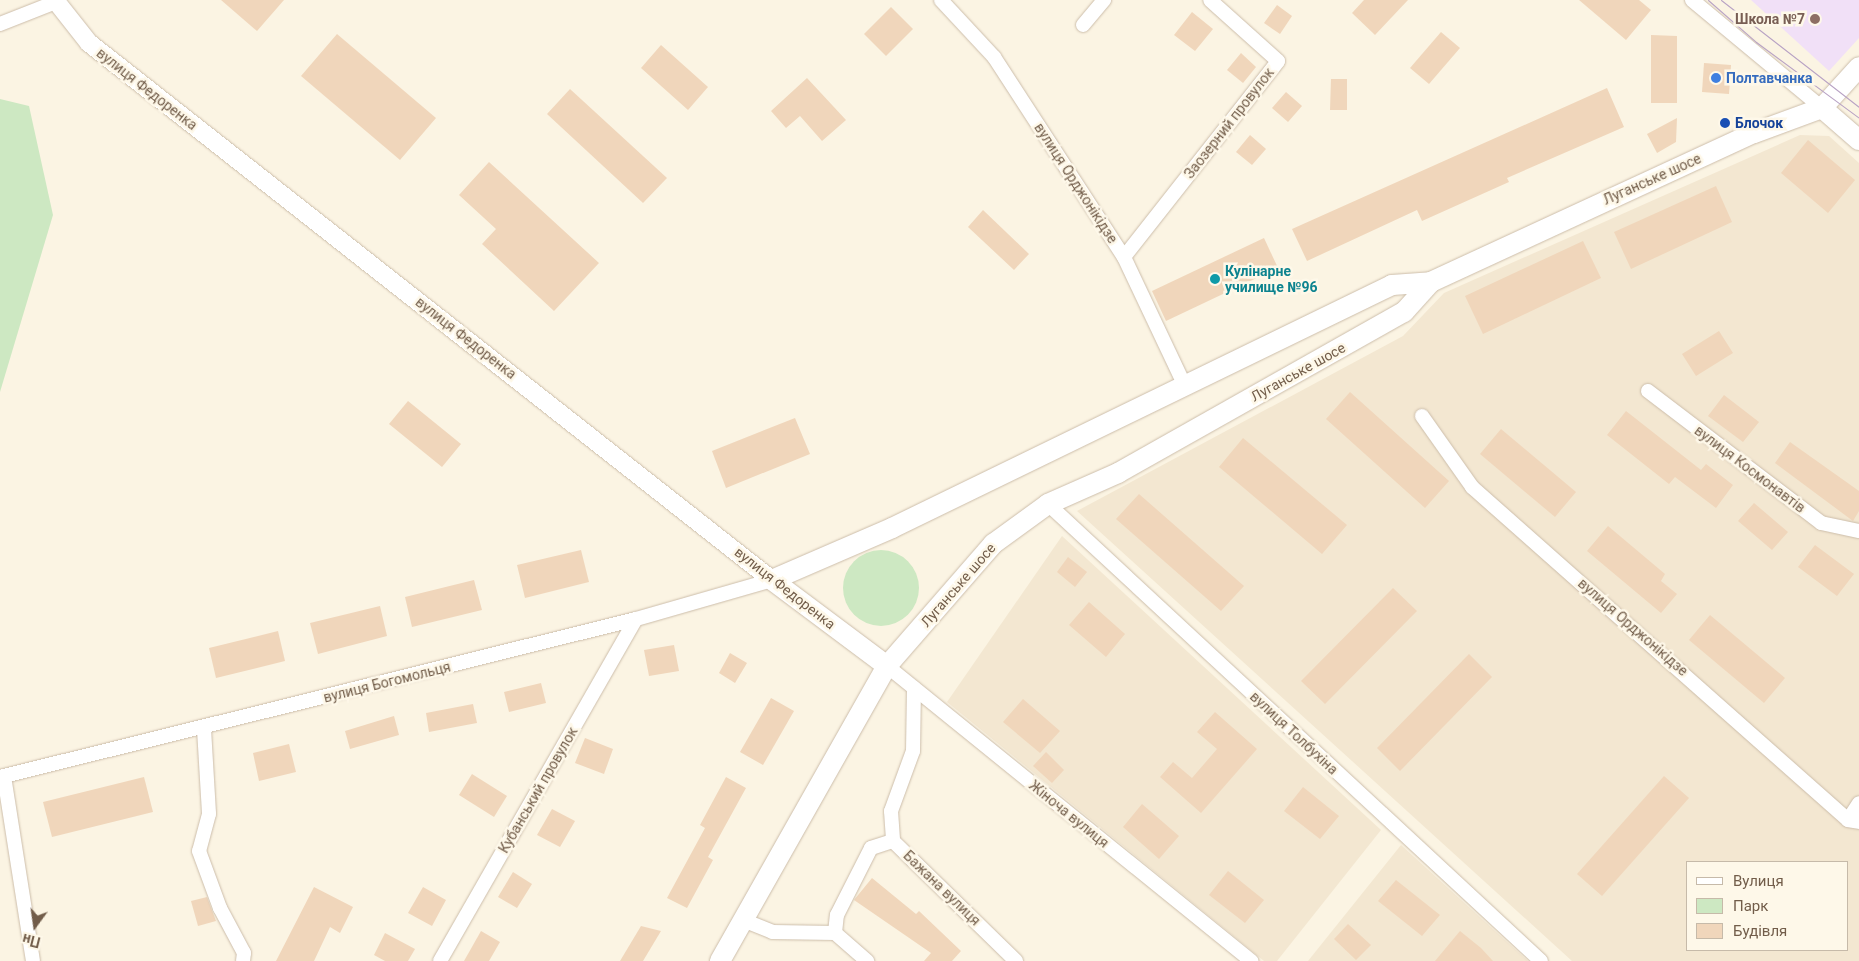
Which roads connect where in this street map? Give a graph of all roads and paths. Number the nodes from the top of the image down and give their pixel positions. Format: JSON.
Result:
{"nodes":[{"id":1,"x":941,"y":0,"type":"edge"},
{"id":2,"x":1104,"y":0,"type":"edge"},
{"id":3,"x":1210,"y":0,"type":"edge"},
{"id":4,"x":1692,"y":0,"type":"edge"},
{"id":5,"x":55,"y":1,"type":"edge"},
{"id":6,"x":0,"y":24,"type":"edge"},
{"id":7,"x":1083,"y":25,"type":"dead end"},
{"id":8,"x":1859,"y":67,"type":"edge"},
{"id":9,"x":1822,"y":108,"type":"junction"},
{"id":10,"x":1859,"y":140,"type":"edge"},
{"id":11,"x":1124,"y":257,"type":"junction"},
{"id":12,"x":1430,"y":282,"type":"junction"},
{"id":13,"x":1184,"y":384,"type":"junction"},
{"id":14,"x":1648,"y":391,"type":"dead end"},
{"id":15,"x":1422,"y":416,"type":"dead end"},
{"id":16,"x":1048,"y":504,"type":"junction"},
{"id":17,"x":1859,"y":531,"type":"edge"},
{"id":18,"x":772,"y":580,"type":"junction"},
{"id":19,"x":636,"y":619,"type":"junction"},
{"id":20,"x":887,"y":666,"type":"junction"},
{"id":21,"x":914,"y":688,"type":"junction"},
{"id":22,"x":204,"y":729,"type":"junction"},
{"id":23,"x":2,"y":777,"type":"edge"},
{"id":24,"x":1859,"y":803,"type":"edge"},
{"id":25,"x":1854,"y":821,"type":"edge"},
{"id":26,"x":893,"y":842,"type":"junction"},
{"id":27,"x":743,"y":920,"type":"junction"},
{"id":28,"x":835,"y":934,"type":"junction"},
{"id":29,"x":33,"y":961,"type":"edge"},
{"id":30,"x":244,"y":961,"type":"edge"},
{"id":31,"x":440,"y":961,"type":"edge"},
{"id":32,"x":720,"y":961,"type":"edge"},
{"id":33,"x":867,"y":961,"type":"edge"},
{"id":34,"x":1016,"y":961,"type":"edge"},
{"id":35,"x":1250,"y":961,"type":"edge"},
{"id":36,"x":1541,"y":961,"type":"edge"}],
"edges":[{"from":1,"to":11,"type":"street","name":"вулиця Орджонікідзе"},
{"from":2,"to":7,"type":"street"},
{"from":3,"to":11,"type":"street","name":"Заозерний провулок"},
{"from":4,"to":9,"type":"street"},
{"from":5,"to":6,"type":"street"},
{"from":5,"to":18,"type":"street","name":"вулиця Федоренка"},
{"from":8,"to":9,"type":"main road"},
{"from":9,"to":10,"type":"main road"},
{"from":9,"to":12,"type":"main road","name":"Луганське шосе"},
{"from":11,"to":13,"type":"street","name":"вулиця Орджонікідзе"},
{"from":12,"to":13,"type":"main road","name":"Луганське шосе"},
{"from":12,"to":16,"type":"main road","name":"Луганське шосе"},
{"from":13,"to":18,"type":"main road","name":"Луганське шосе"},
{"from":14,"to":17,"type":"street","name":"вулиця Космонавтів"},
{"from":15,"to":25,"type":"street","name":"вулиця Орджонікідзе"},
{"from":16,"to":20,"type":"main road","name":"Луганське шосе"},
{"from":16,"to":36,"type":"street","name":"вулиця Толбухіна"},
{"from":18,"to":19,"type":"street","name":"вулиця Богомольця"},
{"from":18,"to":20,"type":"main road","name":"вулиця Федоренка"},
{"from":19,"to":22,"type":"street","name":"вулиця Богомольця"},
{"from":19,"to":31,"type":"street","name":"Кубанський провулок"},
{"from":20,"to":21,"type":"street","name":"Жіноча вулиця"},
{"from":20,"to":27,"type":"main road","name":"Луганське шосе"},
{"from":21,"to":26,"type":"street","name":"Бажана вулиця"},
{"from":21,"to":35,"type":"street","name":"Жіноча вулиця"},
{"from":22,"to":23,"type":"street","name":"вулиця Богомольця"},
{"from":22,"to":30,"type":"street"},
{"from":23,"to":29,"type":"street"},
{"from":24,"to":25,"type":"street"},
{"from":26,"to":28,"type":"street"},
{"from":26,"to":34,"type":"street","name":"Бажана вулиця"},
{"from":27,"to":28,"type":"street"},
{"from":27,"to":32,"type":"main road","name":"Луганське шосе"},
{"from":28,"to":33,"type":"street"}]}
